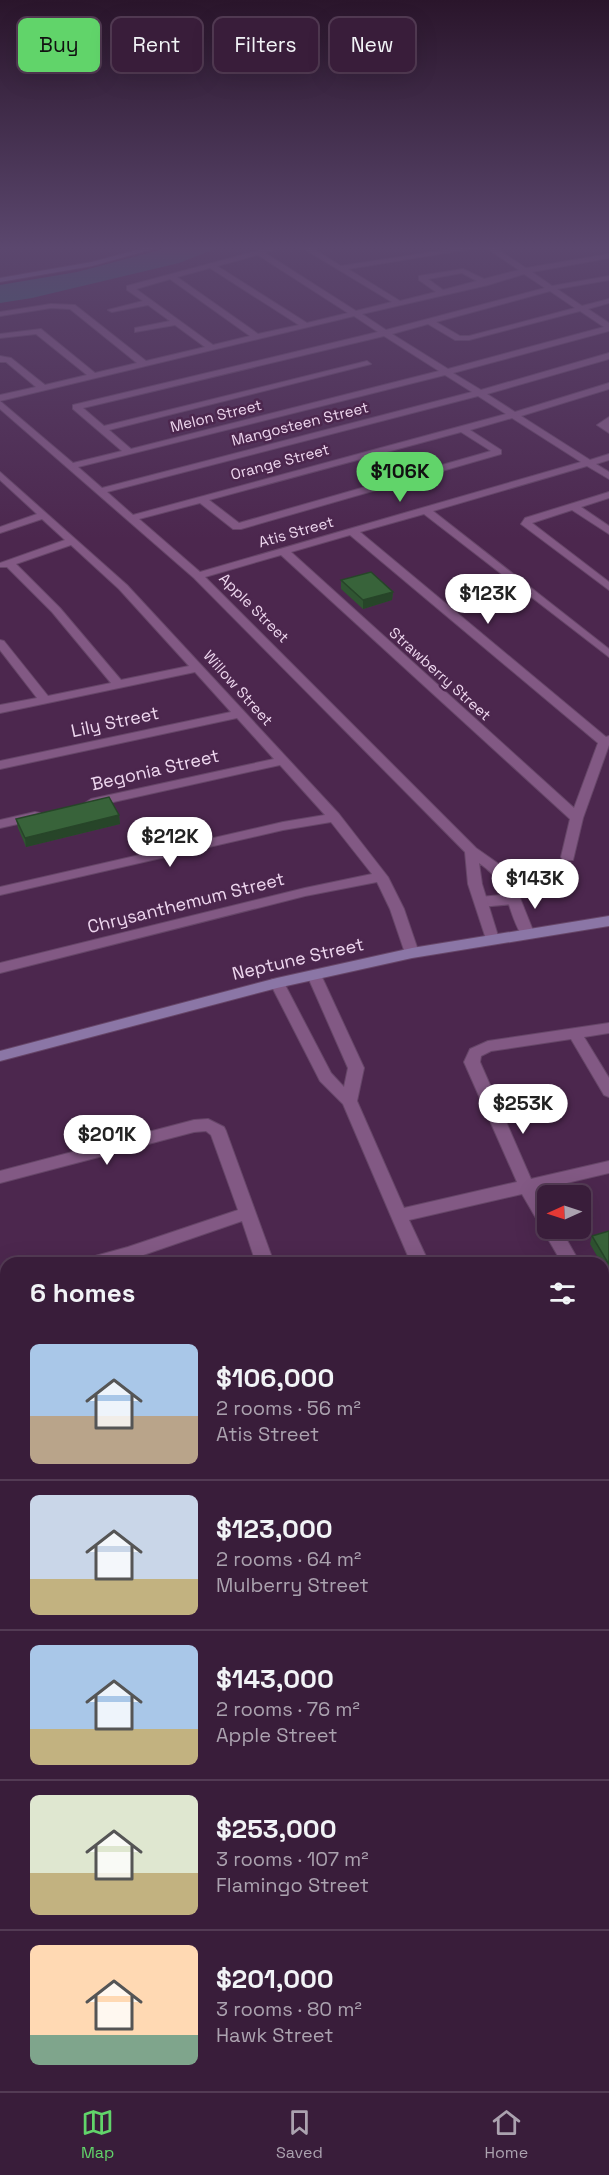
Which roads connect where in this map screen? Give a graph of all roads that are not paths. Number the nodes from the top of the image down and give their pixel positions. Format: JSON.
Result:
{"nodes":[{"id":1,"x":339,"y":344,"type":"edge"},
{"id":2,"x":54,"y":345,"type":"edge"},
{"id":3,"x":120,"y":345,"type":"edge"},
{"id":4,"x":217,"y":345,"type":"edge"},
{"id":5,"x":337,"y":345,"type":"edge"},
{"id":6,"x":404,"y":345,"type":"edge"},
{"id":7,"x":546,"y":345,"type":"edge"},
{"id":8,"x":210,"y":346,"type":"joint"},
{"id":9,"x":348,"y":351,"type":"dead end"},
{"id":10,"x":609,"y":356,"type":"edge"},
{"id":11,"x":358,"y":357,"type":"dead end"},
{"id":12,"x":1,"y":359,"type":"edge"},
{"id":13,"x":143,"y":363,"type":"junction"},
{"id":14,"x":447,"y":372,"type":"junction"},
{"id":15,"x":91,"y":375,"type":"junction"},
{"id":16,"x":609,"y":386,"type":"edge"},
{"id":17,"x":42,"y":387,"type":"junction"},
{"id":18,"x":480,"y":393,"type":"junction"},
{"id":19,"x":0,"y":398,"type":"edge"},
{"id":20,"x":0,"y":404,"type":"edge"},
{"id":21,"x":514,"y":415,"type":"junction"},
{"id":22,"x":102,"y":429,"type":"junction"},
{"id":23,"x":463,"y":429,"type":"junction"},
{"id":24,"x":129,"y":452,"type":"junction"},
{"id":25,"x":609,"y":457,"type":"edge"},
{"id":26,"x":590,"y":462,"type":"junction"},
{"id":27,"x":72,"y":466,"type":"junction"},
{"id":28,"x":0,"y":475,"type":"edge"},
{"id":29,"x":609,"y":476,"type":"edge"},
{"id":30,"x":14,"y":487,"type":"junction"},
{"id":31,"x":101,"y":491,"type":"junction"},
{"id":32,"x":0,"y":492,"type":"edge"},
{"id":33,"x":609,"y":495,"type":"edge"},
{"id":34,"x":201,"y":499,"type":"junction"},
{"id":35,"x":573,"y":506,"type":"junction"},
{"id":36,"x":425,"y":510,"type":"junction"},
{"id":37,"x":44,"y":515,"type":"junction"},
{"id":38,"x":133,"y":518,"type":"junction"},
{"id":39,"x":0,"y":530,"type":"edge"},
{"id":40,"x":609,"y":531,"type":"edge"},
{"id":41,"x":353,"y":532,"type":"junction"},
{"id":42,"x":72,"y":541,"type":"junction"},
{"id":43,"x":284,"y":552,"type":"junction"},
{"id":44,"x":4,"y":565,"type":"edge"},
{"id":45,"x":198,"y":576,"type":"junction"},
{"id":46,"x":609,"y":587,"type":"edge"},
{"id":47,"x":0,"y":643,"type":"edge"},
{"id":48,"x":609,"y":654,"type":"edge"},
{"id":49,"x":197,"y":668,"type":"junction"},
{"id":50,"x":118,"y":684,"type":"junction"},
{"id":51,"x":45,"y":700,"type":"junction"},
{"id":52,"x":0,"y":709,"type":"edge"},
{"id":53,"x":237,"y":714,"type":"junction"},
{"id":54,"x":607,"y":741,"type":"edge"},
{"id":55,"x":282,"y":761,"type":"junction"},
{"id":56,"x":0,"y":765,"type":"edge"},
{"id":57,"x":81,"y":806,"type":"edge"},
{"id":58,"x":46,"y":813,"type":"edge"},
{"id":59,"x":334,"y":817,"type":"junction"},
{"id":60,"x":577,"y":818,"type":"junction"},
{"id":61,"x":0,"y":824,"type":"edge"},
{"id":62,"x":471,"y":851,"type":"junction"},
{"id":63,"x":568,"y":857,"type":"dead end"},
{"id":64,"x":381,"y":877,"type":"junction"},
{"id":65,"x":0,"y":891,"type":"edge"},
{"id":66,"x":513,"y":899,"type":"junction"},
{"id":67,"x":480,"y":902,"type":"junction"},
{"id":68,"x":609,"y":921,"type":"edge"},
{"id":69,"x":526,"y":933,"type":"junction"},
{"id":70,"x":492,"y":939,"type":"junction"},
{"id":71,"x":412,"y":953,"type":"junction"},
{"id":72,"x":0,"y":968,"type":"edge"},
{"id":73,"x":314,"y":975,"type":"junction"},
{"id":74,"x":277,"y":983,"type":"junction"},
{"id":75,"x":609,"y":1028,"type":"edge"},
{"id":76,"x":574,"y":1032,"type":"junction"},
{"id":77,"x":0,"y":1056,"type":"edge"},
{"id":78,"x":609,"y":1091,"type":"edge"},
{"id":79,"x":349,"y":1101,"type":"junction"},
{"id":80,"x":609,"y":1167,"type":"edge"},
{"id":81,"x":0,"y":1177,"type":"edge"},
{"id":82,"x":527,"y":1187,"type":"junction"},
{"id":83,"x":537,"y":1204,"type":"edge"},
{"id":84,"x":247,"y":1213,"type":"junction"},
{"id":85,"x":398,"y":1216,"type":"junction"},
{"id":86,"x":557,"y":1239,"type":"edge"},
{"id":87,"x":134,"y":1257,"type":"edge"},
{"id":88,"x":264,"y":1257,"type":"edge"},
{"id":89,"x":417,"y":1257,"type":"edge"},
{"id":90,"x":568,"y":1257,"type":"edge"}],
"edges":[{"from":1,"to":9,"type":"street"},
{"from":2,"to":15,"type":"street"},
{"from":3,"to":13,"type":"street"},
{"from":4,"to":8,"type":"street"},
{"from":5,"to":22,"type":"street"},
{"from":6,"to":14,"type":"street"},
{"from":7,"to":14,"type":"street","name":"Melon Street"},
{"from":8,"to":13,"type":"street"},
{"from":10,"to":18,"type":"street","name":"Mangosteen Street"},
{"from":11,"to":22,"type":"street"},
{"from":12,"to":17,"type":"street"},
{"from":13,"to":15,"type":"street"},
{"from":14,"to":18,"type":"street"},
{"from":14,"to":24,"type":"street","name":"Melon Street"},
{"from":15,"to":17,"type":"street"},
{"from":16,"to":21,"type":"street","name":"Orange Street"},
{"from":17,"to":19,"type":"street"},
{"from":18,"to":21,"type":"street"},
{"from":18,"to":31,"type":"street","name":"Mangosteen Street"},
{"from":20,"to":27,"type":"street","name":"Apple Street"},
{"from":21,"to":23,"type":"street","name":"Orange Street"},
{"from":21,"to":26,"type":"street"},
{"from":22,"to":24,"type":"street"},
{"from":23,"to":34,"type":"street","name":"Orange Street"},
{"from":23,"to":34,"type":"street"},
{"from":24,"to":27,"type":"street","name":"Melon Street"},
{"from":25,"to":26,"type":"street","name":"Atis Street"},
{"from":26,"to":29,"type":"street"},
{"from":26,"to":36,"type":"street","name":"Atis Street"},
{"from":27,"to":31,"type":"street","name":"Apple Street"},
{"from":28,"to":30,"type":"street","name":"Willow Street"},
{"from":30,"to":32,"type":"street"},
{"from":30,"to":37,"type":"street","name":"Willow Street"},
{"from":31,"to":38,"type":"street","name":"Apple Street"},
{"from":33,"to":35,"type":"street"},
{"from":34,"to":38,"type":"street","name":"Orange Street"},
{"from":35,"to":40,"type":"street"},
{"from":35,"to":46,"type":"street"},
{"from":36,"to":41,"type":"street","name":"Atis Street"},
{"from":36,"to":48,"type":"street"},
{"from":37,"to":39,"type":"street"},
{"from":37,"to":42,"type":"street","name":"Willow Street"},
{"from":38,"to":45,"type":"street","name":"Apple Street"},
{"from":41,"to":43,"type":"street","name":"Atis Street"},
{"from":41,"to":54,"type":"street"},
{"from":42,"to":44,"type":"street"},
{"from":42,"to":49,"type":"street","name":"Willow Street"},
{"from":43,"to":45,"type":"street","name":"Atis Street"},
{"from":43,"to":60,"type":"street","name":"Strawberry Street"},
{"from":44,"to":50,"type":"street"},
{"from":45,"to":62,"type":"street","name":"Apple Street"},
{"from":47,"to":51,"type":"street"},
{"from":49,"to":50,"type":"street"},
{"from":49,"to":53,"type":"street","name":"Willow Street"},
{"from":50,"to":51,"type":"street"},
{"from":51,"to":52,"type":"street"},
{"from":53,"to":55,"type":"street","name":"Willow Street"},
{"from":53,"to":56,"type":"street","name":"Lily Street"},
{"from":54,"to":60,"type":"street"},
{"from":55,"to":57,"type":"street","name":"Begonia Street"},
{"from":55,"to":59,"type":"street","name":"Willow Street"},
{"from":58,"to":61,"type":"street"},
{"from":59,"to":64,"type":"street","name":"Willow Street"},
{"from":59,"to":65,"type":"street"},
{"from":60,"to":63,"type":"street"},
{"from":62,"to":66,"type":"street","name":"Apple Street"},
{"from":62,"to":67,"type":"street"},
{"from":64,"to":71,"type":"street","name":"Willow Street"},
{"from":64,"to":72,"type":"street","name":"Chrysanthemum Street"},
{"from":66,"to":67,"type":"lane"},
{"from":66,"to":69,"type":"street","name":"Apple Street"},
{"from":67,"to":70,"type":"street"},
{"from":68,"to":69,"type":"street","name":"Neptune Street"},
{"from":69,"to":70,"type":"street","name":"Neptune Street"},
{"from":70,"to":71,"type":"street","name":"Neptune Street"},
{"from":71,"to":73,"type":"street","name":"Neptune Street"},
{"from":73,"to":74,"type":"street","name":"Neptune Street"},
{"from":73,"to":79,"type":"street"},
{"from":74,"to":77,"type":"street","name":"Neptune Street"},
{"from":74,"to":79,"type":"street"},
{"from":75,"to":76,"type":"street"},
{"from":76,"to":78,"type":"street"},
{"from":76,"to":82,"type":"street"},
{"from":79,"to":85,"type":"street"},
{"from":80,"to":82,"type":"street"},
{"from":81,"to":84,"type":"street"},
{"from":82,"to":83,"type":"street"},
{"from":82,"to":85,"type":"street"},
{"from":84,"to":87,"type":"street"},
{"from":84,"to":88,"type":"street"},
{"from":85,"to":89,"type":"street"},
{"from":86,"to":90,"type":"street"}]}
